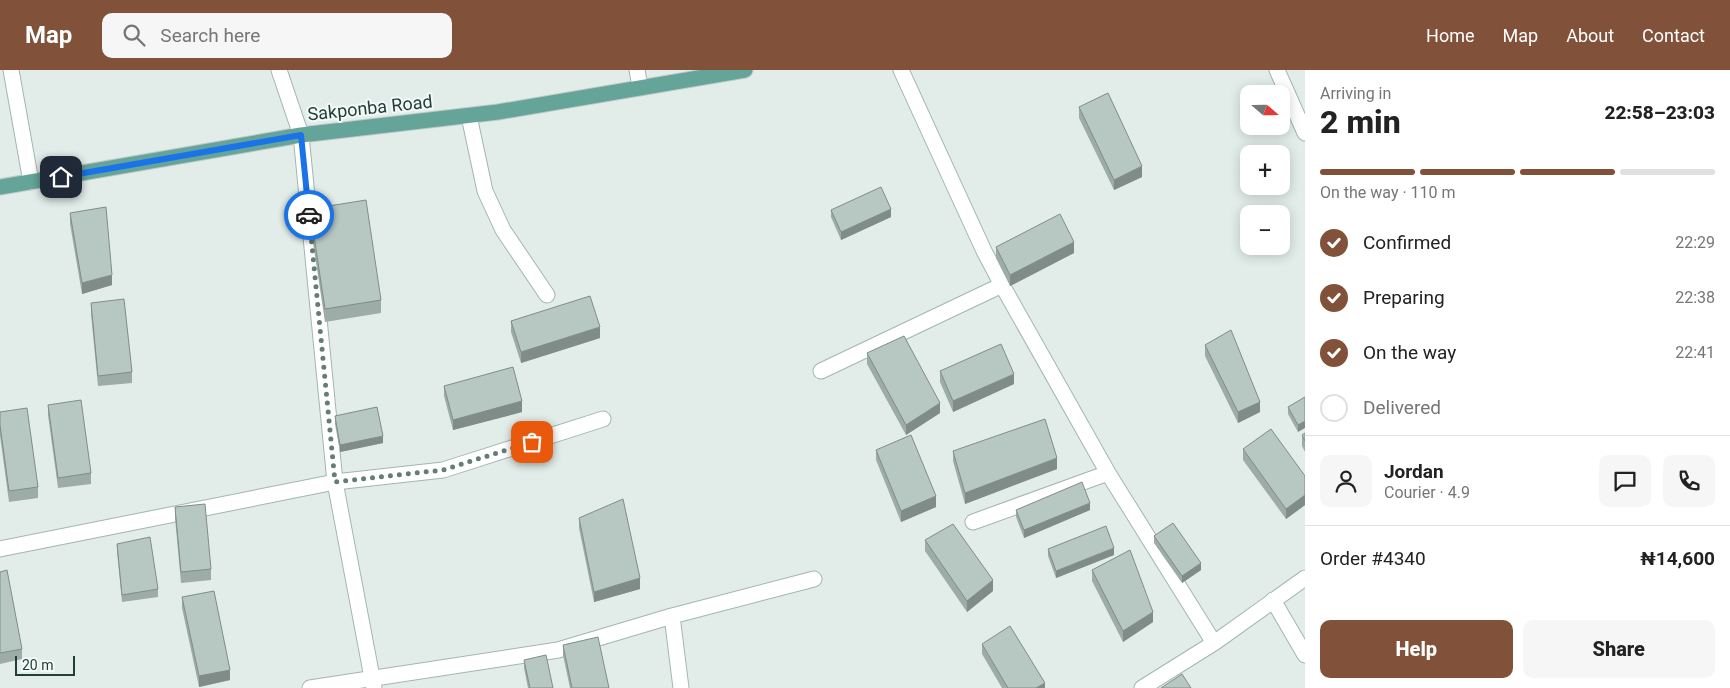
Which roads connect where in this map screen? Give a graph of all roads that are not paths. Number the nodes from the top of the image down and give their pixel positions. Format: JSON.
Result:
{"nodes":[{"id":1,"x":11,"y":70,"type":"edge"},
{"id":2,"x":279,"y":70,"type":"edge"},
{"id":3,"x":637,"y":70,"type":"edge"},
{"id":4,"x":746,"y":70,"type":"edge"},
{"id":5,"x":901,"y":70,"type":"edge"},
{"id":6,"x":1277,"y":70,"type":"edge"},
{"id":7,"x":706,"y":73,"type":"edge"},
{"id":8,"x":640,"y":87,"type":"junction"},
{"id":9,"x":469,"y":116,"type":"junction"},
{"id":10,"x":1305,"y":133,"type":"edge"},
{"id":11,"x":301,"y":135,"type":"junction"},
{"id":12,"x":31,"y":182,"type":"junction"},
{"id":13,"x":0,"y":188,"type":"edge"},
{"id":14,"x":1002,"y":285,"type":"junction"},
{"id":15,"x":546,"y":295,"type":"dead end"},
{"id":16,"x":821,"y":371,"type":"dead end"},
{"id":17,"x":603,"y":419,"type":"dead end"},
{"id":18,"x":1108,"y":473,"type":"junction"},
{"id":19,"x":335,"y":482,"type":"junction"},
{"id":20,"x":973,"y":522,"type":"dead end"},
{"id":21,"x":0,"y":549,"type":"edge"},
{"id":22,"x":1305,"y":578,"type":"edge"},
{"id":23,"x":814,"y":579,"type":"dead end"},
{"id":24,"x":1273,"y":600,"type":"junction"},
{"id":25,"x":672,"y":616,"type":"junction"},
{"id":26,"x":1214,"y":642,"type":"junction"},
{"id":27,"x":1305,"y":655,"type":"edge"},
{"id":28,"x":373,"y":683,"type":"edge"},
{"id":29,"x":310,"y":688,"type":"edge"},
{"id":30,"x":681,"y":688,"type":"edge"},
{"id":31,"x":1142,"y":688,"type":"edge"}],
"edges":[{"from":1,"to":12,"type":"street"},
{"from":2,"to":11,"type":"street"},
{"from":3,"to":8,"type":"street"},
{"from":4,"to":7,"type":"main road","name":"Sakponba Road"},
{"from":5,"to":14,"type":"street"},
{"from":6,"to":10,"type":"street"},
{"from":7,"to":8,"type":"main road","name":"Sakponba Road"},
{"from":8,"to":9,"type":"main road","name":"Sakponba Road"},
{"from":9,"to":11,"type":"main road","name":"Sakponba Road"},
{"from":9,"to":15,"type":"street"},
{"from":11,"to":12,"type":"main road","name":"Sakponba Road"},
{"from":11,"to":19,"type":"street"},
{"from":12,"to":13,"type":"main road","name":"Sakponba Road"},
{"from":14,"to":16,"type":"street"},
{"from":14,"to":18,"type":"street"},
{"from":17,"to":19,"type":"street"},
{"from":18,"to":20,"type":"street"},
{"from":18,"to":26,"type":"street"},
{"from":19,"to":21,"type":"street"},
{"from":19,"to":28,"type":"street"},
{"from":22,"to":24,"type":"street"},
{"from":23,"to":25,"type":"street"},
{"from":24,"to":26,"type":"street"},
{"from":24,"to":27,"type":"street"},
{"from":25,"to":28,"type":"street"},
{"from":25,"to":30,"type":"street"},
{"from":26,"to":31,"type":"street"},
{"from":28,"to":29,"type":"street"}]}
